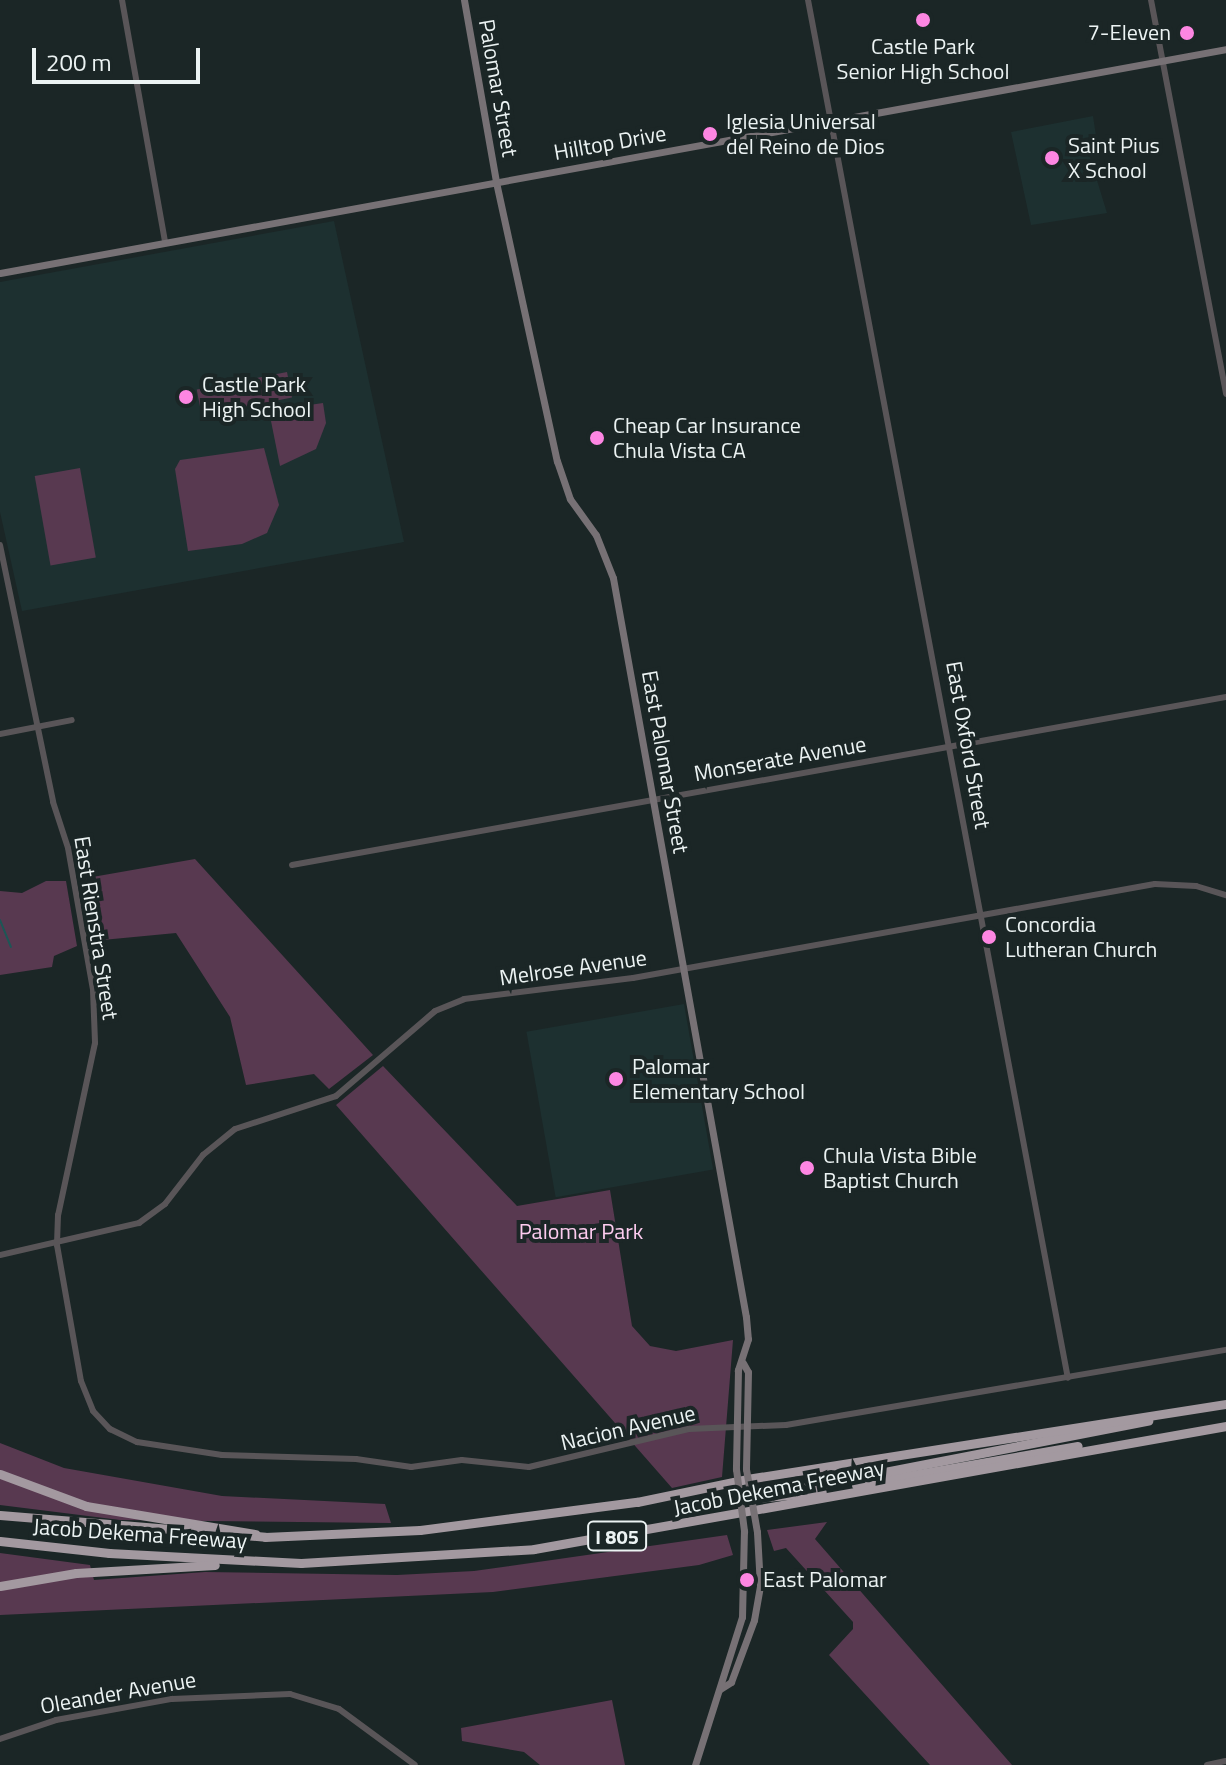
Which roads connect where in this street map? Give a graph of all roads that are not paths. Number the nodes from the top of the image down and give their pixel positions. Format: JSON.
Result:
{"nodes":[{"id":1,"x":122,"y":0,"type":"edge"},
{"id":2,"x":464,"y":0,"type":"edge"},
{"id":3,"x":808,"y":0,"type":"edge"},
{"id":4,"x":1151,"y":0,"type":"edge"},
{"id":5,"x":1226,"y":49,"type":"edge"},
{"id":6,"x":1162,"y":61,"type":"junction"},
{"id":7,"x":831,"y":120,"type":"junction"},
{"id":8,"x":496,"y":182,"type":"junction"},
{"id":9,"x":165,"y":242,"type":"junction"},
{"id":10,"x":0,"y":273,"type":"edge"},
{"id":11,"x":1226,"y":394,"type":"edge"},
{"id":12,"x":0,"y":545,"type":"edge"},
{"id":13,"x":1226,"y":697,"type":"edge"},
{"id":14,"x":72,"y":720,"type":"dead end"},
{"id":15,"x":39,"y":727,"type":"junction"},
{"id":16,"x":0,"y":734,"type":"edge"},
{"id":17,"x":950,"y":747,"type":"junction"},
{"id":18,"x":653,"y":800,"type":"junction"},
{"id":19,"x":292,"y":865,"type":"dead end"},
{"id":20,"x":1226,"y":895,"type":"edge"},
{"id":21,"x":981,"y":914,"type":"junction"},
{"id":22,"x":683,"y":970,"type":"junction"},
{"id":23,"x":57,"y":1245,"type":"junction"},
{"id":24,"x":0,"y":1255,"type":"edge"},
{"id":25,"x":1226,"y":1350,"type":"edge"},
{"id":26,"x":743,"y":1363,"type":"junction"},
{"id":27,"x":1068,"y":1378,"type":"junction"},
{"id":28,"x":1226,"y":1404,"type":"edge"},
{"id":29,"x":93,"y":1411,"type":"joint"},
{"id":30,"x":1226,"y":1425,"type":"edge"},
{"id":31,"x":736,"y":1430,"type":"junction"},
{"id":32,"x":745,"y":1430,"type":"junction"},
{"id":33,"x":0,"y":1474,"type":"edge"},
{"id":34,"x":834,"y":1486,"type":"junction"},
{"id":35,"x":753,"y":1499,"type":"junction"},
{"id":36,"x":740,"y":1500,"type":"junction"},
{"id":37,"x":0,"y":1515,"type":"edge"},
{"id":38,"x":265,"y":1537,"type":"junction"},
{"id":39,"x":0,"y":1541,"type":"edge"},
{"id":40,"x":301,"y":1563,"type":"junction"},
{"id":41,"x":0,"y":1586,"type":"edge"},
{"id":42,"x":720,"y":1689,"type":"junction"},
{"id":43,"x":0,"y":1739,"type":"edge"},
{"id":44,"x":1226,"y":1761,"type":"edge"},
{"id":45,"x":415,"y":1765,"type":"edge"},
{"id":46,"x":695,"y":1765,"type":"edge"},
{"id":47,"x":1207,"y":1765,"type":"edge"}],
"edges":[{"from":1,"to":9,"type":"street"},
{"from":2,"to":8,"type":"main road","name":"Palomar Street"},
{"from":3,"to":7,"type":"street","name":"East Oxford Street"},
{"from":4,"to":6,"type":"street"},
{"from":5,"to":6,"type":"main road","name":"Hilltop Drive"},
{"from":6,"to":7,"type":"main road","name":"Hilltop Drive"},
{"from":6,"to":11,"type":"street"},
{"from":7,"to":8,"type":"main road","name":"Hilltop Drive"},
{"from":7,"to":17,"type":"street","name":"East Oxford Street"},
{"from":8,"to":9,"type":"main road","name":"Hilltop Drive"},
{"from":8,"to":18,"type":"main road","name":"East Palomar Street"},
{"from":9,"to":10,"type":"main road","name":"Hilltop Drive"},
{"from":12,"to":15,"type":"street","name":"East Rienstra Street"},
{"from":13,"to":17,"type":"street","name":"Monserate Avenue"},
{"from":14,"to":15,"type":"street"},
{"from":15,"to":16,"type":"street"},
{"from":15,"to":23,"type":"street","name":"East Rienstra Street"},
{"from":17,"to":18,"type":"street","name":"Monserate Avenue"},
{"from":17,"to":21,"type":"street","name":"East Oxford Street"},
{"from":18,"to":19,"type":"street","name":"Monserate Avenue"},
{"from":18,"to":22,"type":"main road","name":"East Palomar Street"},
{"from":20,"to":21,"type":"street","name":"Melrose Avenue"},
{"from":21,"to":22,"type":"street","name":"Melrose Avenue"},
{"from":21,"to":27,"type":"street","name":"East Oxford Street"},
{"from":22,"to":23,"type":"street","name":"Melrose Avenue"},
{"from":22,"to":26,"type":"main road","name":"East Palomar Street"},
{"from":23,"to":24,"type":"street","name":"Melrose Avenue"},
{"from":23,"to":29,"type":"street","name":"East Rienstra Street"},
{"from":25,"to":27,"type":"street","name":"Nacion Avenue"},
{"from":26,"to":31,"type":"main road","name":"East Palomar Street"},
{"from":26,"to":32,"type":"main road","name":"East Palomar Street"},
{"from":27,"to":32,"type":"street","name":"Nacion Avenue"},
{"from":28,"to":34,"type":"highway"},
{"from":28,"to":38,"type":"highway","name":"Jacob Dekema Freeway","number":"I 805"},
{"from":29,"to":31,"type":"street","name":"Nacion Avenue"},
{"from":30,"to":34,"type":"highway"},
{"from":30,"to":40,"type":"highway","name":"Jacob Dekema Freeway","number":"I 805"},
{"from":31,"to":32,"type":"street","name":"Nacion Avenue"},
{"from":31,"to":36,"type":"main road","name":"East Palomar Street","bridge":true},
{"from":32,"to":35,"type":"main road","name":"East Palomar Street","bridge":true},
{"from":33,"to":38,"type":"highway"},
{"from":34,"to":35,"type":"highway"},
{"from":35,"to":36,"type":"highway","bridge":true},
{"from":35,"to":42,"type":"main road","name":"East Palomar Street","bridge":true},
{"from":36,"to":42,"type":"main road","name":"East Palomar Street","bridge":true},
{"from":37,"to":38,"type":"highway","name":"Jacob Dekema Freeway","number":"I 805"},
{"from":39,"to":40,"type":"highway","name":"Jacob Dekema Freeway","number":"I 805"},
{"from":40,"to":41,"type":"highway"},
{"from":42,"to":46,"type":"main road","name":"East Palomar Street"},
{"from":43,"to":45,"type":"street","name":"Oleander Avenue"},
{"from":44,"to":47,"type":"street"}]}
